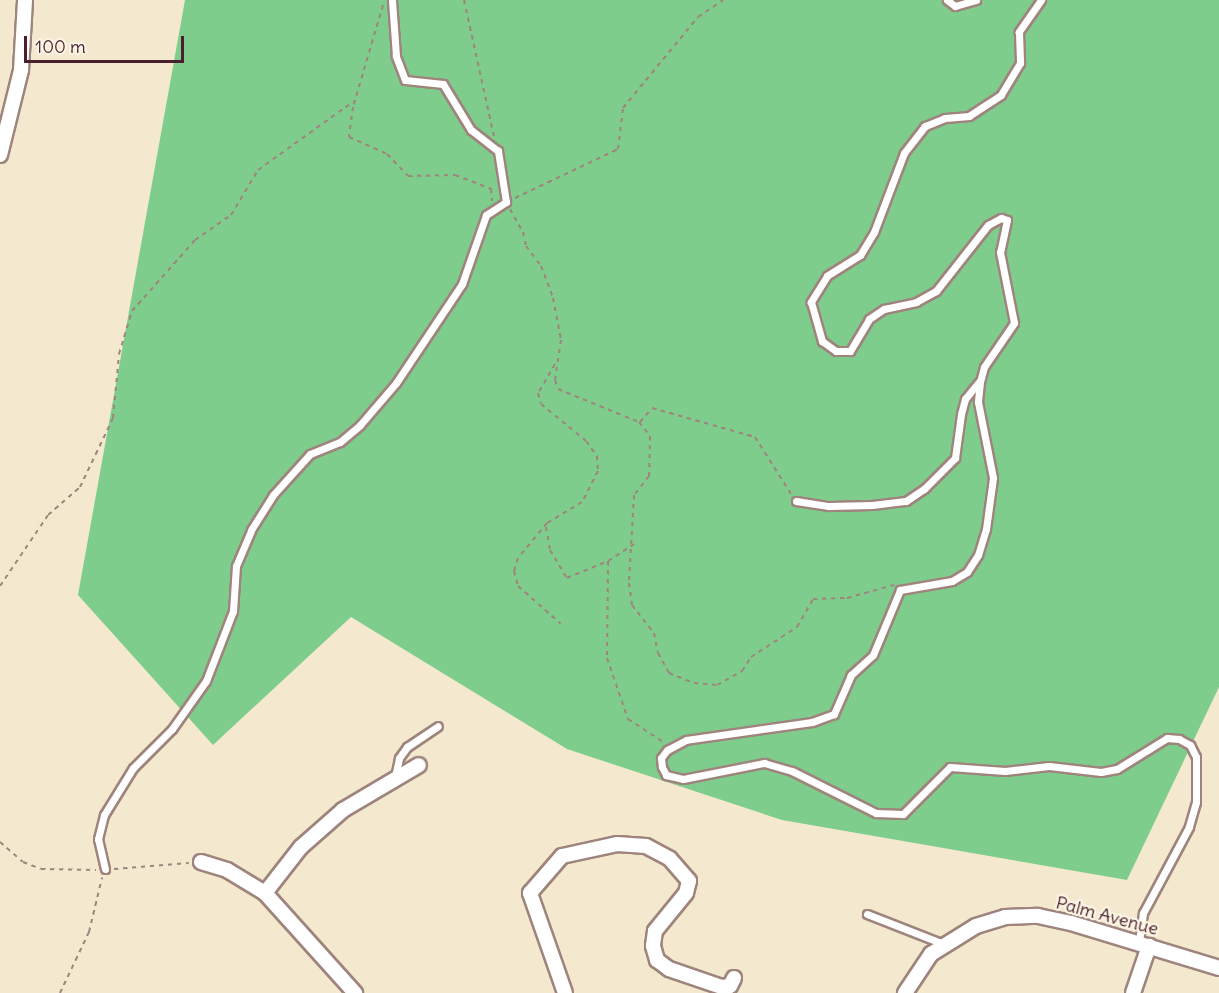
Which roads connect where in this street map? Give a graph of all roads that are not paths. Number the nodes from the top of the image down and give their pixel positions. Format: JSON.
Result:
{"nodes":[{"id":1,"x":25,"y":0,"type":"edge"},
{"id":2,"x":392,"y":0,"type":"edge"},
{"id":3,"x":946,"y":0,"type":"edge"},
{"id":4,"x":976,"y":0,"type":"edge"},
{"id":5,"x":1041,"y":0,"type":"edge"},
{"id":6,"x":0,"y":155,"type":"edge"},
{"id":7,"x":980,"y":382,"type":"junction"},
{"id":8,"x":796,"y":501,"type":"road end"},
{"id":9,"x":438,"y":726,"type":"dead end"},
{"id":10,"x":419,"y":765,"type":"dead end"},
{"id":11,"x":395,"y":777,"type":"junction"},
{"id":12,"x":201,"y":862,"type":"dead end"},
{"id":13,"x":105,"y":869,"type":"road end"},
{"id":14,"x":265,"y":893,"type":"junction"},
{"id":15,"x":867,"y":914,"type":"dead end"},
{"id":16,"x":944,"y":944,"type":"junction"},
{"id":17,"x":1144,"y":945,"type":"junction"},
{"id":18,"x":1219,"y":968,"type":"edge"},
{"id":19,"x":734,"y":978,"type":"dead end"},
{"id":20,"x":355,"y":993,"type":"edge"},
{"id":21,"x":565,"y":993,"type":"edge"},
{"id":22,"x":905,"y":993,"type":"edge"},
{"id":23,"x":1133,"y":993,"type":"edge"}],
"edges":[{"from":1,"to":6,"type":"street"},
{"from":2,"to":13,"type":"lane"},
{"from":3,"to":4,"type":"lane"},
{"from":5,"to":7,"type":"lane"},
{"from":7,"to":8,"type":"lane"},
{"from":7,"to":17,"type":"lane"},
{"from":9,"to":11,"type":"lane"},
{"from":10,"to":11,"type":"street"},
{"from":11,"to":14,"type":"street"},
{"from":12,"to":14,"type":"street"},
{"from":14,"to":20,"type":"street"},
{"from":15,"to":16,"type":"lane"},
{"from":16,"to":17,"type":"street","name":"Palm Avenue"},
{"from":16,"to":22,"type":"street","name":"Palm Avenue"},
{"from":17,"to":18,"type":"street","name":"Palm Avenue"},
{"from":17,"to":23,"type":"street"},
{"from":19,"to":21,"type":"street"}]}
